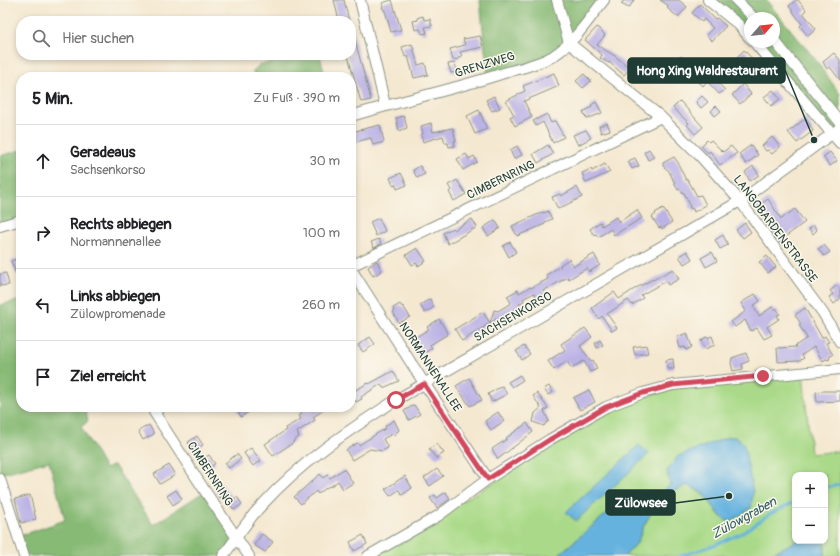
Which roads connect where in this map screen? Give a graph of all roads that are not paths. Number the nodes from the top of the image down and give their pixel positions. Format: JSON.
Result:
{"nodes":[{"id":1,"x":360,"y":0,"type":"edge"},
{"id":2,"x":557,"y":0,"type":"edge"},
{"id":3,"x":604,"y":0,"type":"edge"},
{"id":4,"x":708,"y":0,"type":"edge"},
{"id":5,"x":736,"y":0,"type":"edge"},
{"id":6,"x":748,"y":12,"type":"edge"},
{"id":7,"x":744,"y":31,"type":"edge"},
{"id":8,"x":569,"y":42,"type":"junction"},
{"id":9,"x":780,"y":47,"type":"edge"},
{"id":10,"x":760,"y":48,"type":"edge"},
{"id":11,"x":385,"y":105,"type":"junction"},
{"id":12,"x":356,"y":114,"type":"edge"},
{"id":13,"x":661,"y":117,"type":"junction"},
{"id":14,"x":840,"y":122,"type":"edge"},
{"id":15,"x":836,"y":130,"type":"edge"},
{"id":16,"x":840,"y":143,"type":"edge"},
{"id":17,"x":740,"y":201,"type":"junction"},
{"id":18,"x":16,"y":221,"type":"edge"},
{"id":19,"x":0,"y":226,"type":"edge"},
{"id":20,"x":356,"y":270,"type":"edge"},
{"id":21,"x":356,"y":278,"type":"edge"},
{"id":22,"x":840,"y":342,"type":"edge"},
{"id":23,"x":840,"y":369,"type":"edge"},
{"id":24,"x":424,"y":384,"type":"junction"},
{"id":25,"x":154,"y":412,"type":"edge"},
{"id":26,"x":0,"y":479,"type":"edge"},
{"id":27,"x":488,"y":479,"type":"junction"},
{"id":28,"x":237,"y":538,"type":"junction"},
{"id":29,"x":24,"y":556,"type":"edge"},
{"id":30,"x":223,"y":556,"type":"edge"},
{"id":31,"x":249,"y":556,"type":"edge"},
{"id":32,"x":368,"y":556,"type":"edge"}],
"edges":[{"from":1,"to":11,"type":"street"},
{"from":2,"to":8,"type":"street"},
{"from":3,"to":8,"type":"street","name":"GRENZWEG"},
{"from":4,"to":7,"type":"street"},
{"from":5,"to":6,"type":"street"},
{"from":8,"to":11,"type":"street","name":"GRENZWEG"},
{"from":8,"to":13,"type":"street","name":"LANGOBARDENSTRASSE"},
{"from":9,"to":14,"type":"street"},
{"from":10,"to":15,"type":"street"},
{"from":11,"to":12,"type":"street","name":"GRENZWEG"},
{"from":13,"to":17,"type":"street","name":"LANGOBARDENSTRASSE"},
{"from":13,"to":20,"type":"street","name":"CIMBERNRING"},
{"from":15,"to":16,"type":"street"},
{"from":15,"to":17,"type":"street","name":"SACHSENKORSO"},
{"from":17,"to":22,"type":"street","name":"LANGOBARDENSTRASSE"},
{"from":17,"to":24,"type":"street","name":"SACHSENKORSO"},
{"from":18,"to":19,"type":"street"},
{"from":21,"to":24,"type":"street","name":"NORMANNENALLEE"},
{"from":23,"to":27,"type":"street"},
{"from":24,"to":27,"type":"street","name":"NORMANNENALLEE"},
{"from":24,"to":28,"type":"street","name":"SACHSENKORSO"},
{"from":25,"to":28,"type":"street","name":"CIMBERNRING"},
{"from":26,"to":29,"type":"street"},
{"from":27,"to":32,"type":"street"},
{"from":28,"to":30,"type":"street","name":"SACHSENKORSO"},
{"from":28,"to":31,"type":"street","name":"CIMBERNRING"}]}
